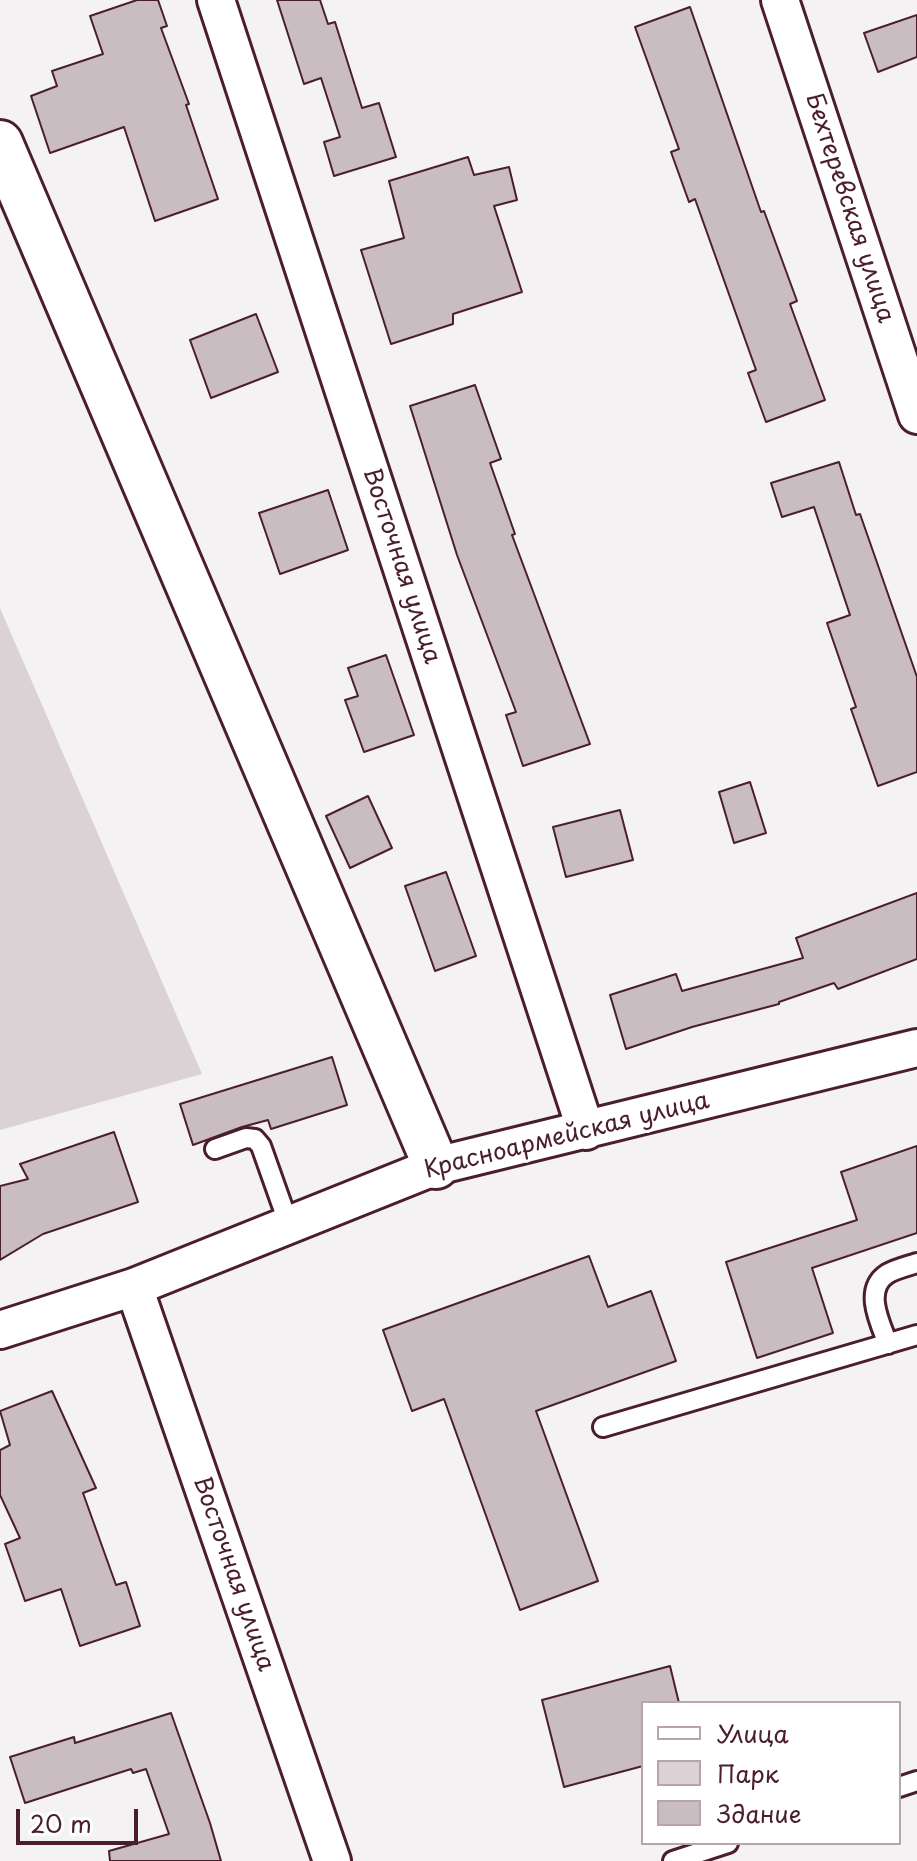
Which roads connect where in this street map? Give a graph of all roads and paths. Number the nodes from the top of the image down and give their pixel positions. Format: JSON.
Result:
{"nodes":[{"id":1,"x":216,"y":0,"type":"edge"},
{"id":2,"x":780,"y":0,"type":"edge"},
{"id":3,"x":0,"y":143,"type":"edge"},
{"id":4,"x":917,"y":415,"type":"edge"},
{"id":5,"x":917,"y":1048,"type":"edge"},
{"id":6,"x":586,"y":1131,"type":"junction"},
{"id":7,"x":215,"y":1149,"type":"dead end"},
{"id":8,"x":436,"y":1166,"type":"junction"},
{"id":9,"x":289,"y":1225,"type":"junction"},
{"id":10,"x":917,"y":1263,"type":"edge"},
{"id":11,"x":134,"y":1287,"type":"junction"},
{"id":12,"x":0,"y":1330,"type":"edge"},
{"id":13,"x":917,"y":1335,"type":"edge"},
{"id":14,"x":888,"y":1344,"type":"junction"},
{"id":15,"x":603,"y":1427,"type":"dead end"},
{"id":16,"x":722,"y":1845,"type":"edge"},
{"id":17,"x":332,"y":1861,"type":"edge"},
{"id":18,"x":673,"y":1861,"type":"edge"}],
"edges":[{"from":1,"to":6,"type":"street","name":"Восточная улица"},
{"from":2,"to":4,"type":"street","name":"Бехтеревская улица"},
{"from":3,"to":8,"type":"street"},
{"from":5,"to":6,"type":"street","name":"Красноармейская улица"},
{"from":6,"to":8,"type":"street","name":"Красноармейская улица"},
{"from":7,"to":9,"type":"lane"},
{"from":8,"to":9,"type":"street","name":"Красноармейская улица"},
{"from":9,"to":11,"type":"street","name":"Красноармейская улица"},
{"from":10,"to":14,"type":"lane"},
{"from":11,"to":12,"type":"street","name":"Красноармейская улица"},
{"from":11,"to":17,"type":"street","name":"Восточная улица"},
{"from":13,"to":14,"type":"lane"},
{"from":14,"to":15,"type":"lane"},
{"from":16,"to":18,"type":"lane"}]}
